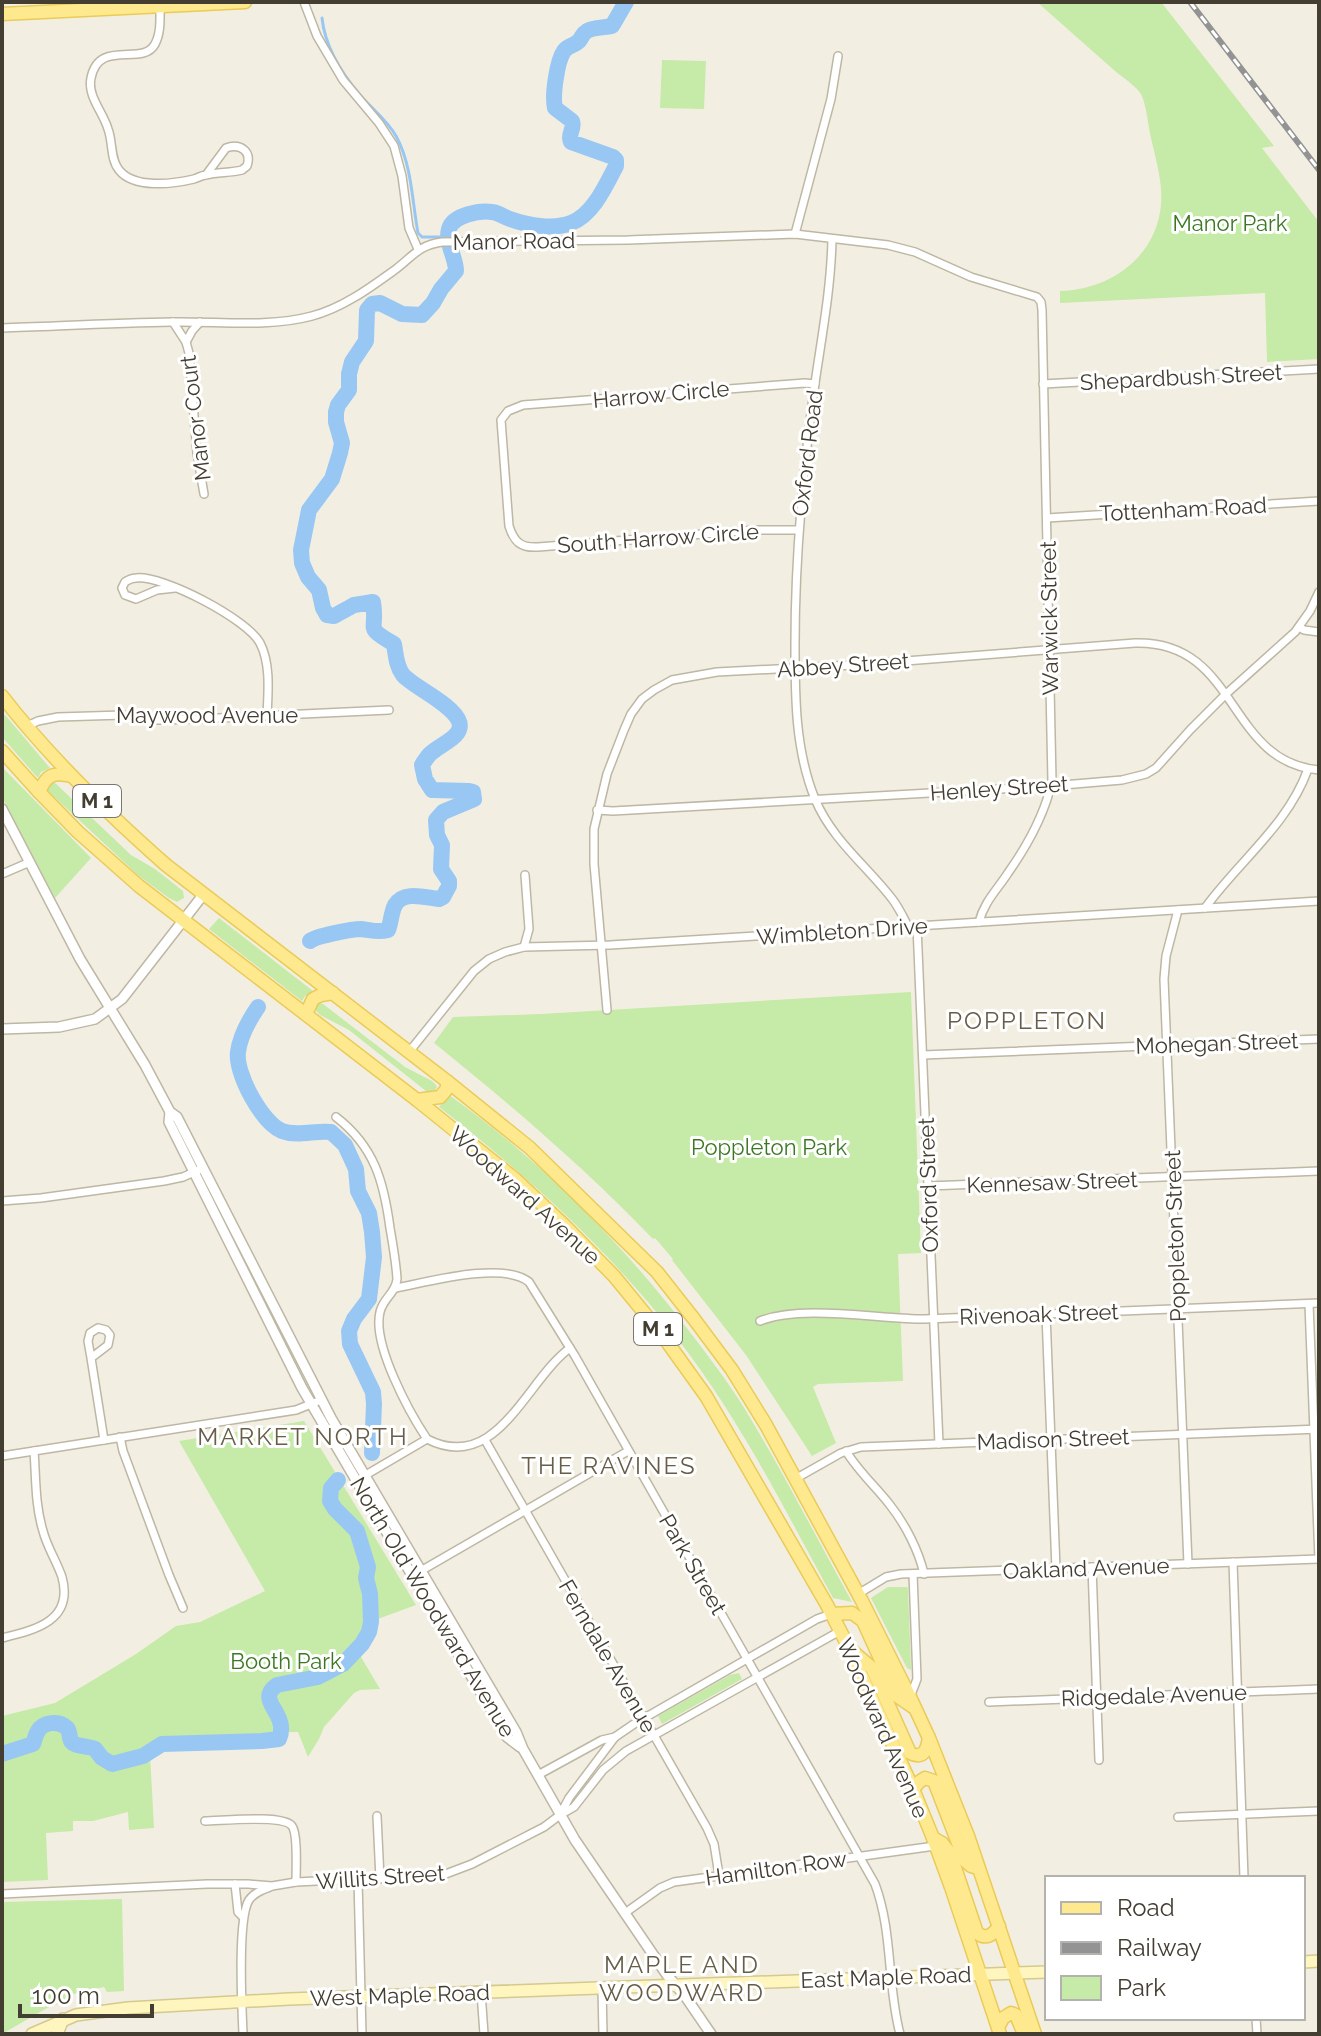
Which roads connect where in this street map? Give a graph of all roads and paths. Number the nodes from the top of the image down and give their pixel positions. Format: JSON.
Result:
{"nodes":[{"id":1,"x":245,"y":2,"type":"edge"},
{"id":2,"x":304,"y":2,"type":"edge"},
{"id":3,"x":160,"y":7,"type":"junction"},
{"id":4,"x":2,"y":14,"type":"edge"},
{"id":5,"x":838,"y":56,"type":"dead end"},
{"id":6,"x":206,"y":175,"type":"junction"},
{"id":7,"x":795,"y":234,"type":"junction"},
{"id":8,"x":832,"y":239,"type":"junction"},
{"id":9,"x":418,"y":249,"type":"junction"},
{"id":10,"x":1037,"y":297,"type":"joint"},
{"id":11,"x":173,"y":322,"type":"junction"},
{"id":12,"x":200,"y":322,"type":"junction"},
{"id":13,"x":2,"y":328,"type":"edge"},
{"id":14,"x":186,"y":342,"type":"junction"},
{"id":15,"x":1319,"y":369,"type":"edge"},
{"id":16,"x":815,"y":384,"type":"junction"},
{"id":17,"x":1043,"y":384,"type":"junction"},
{"id":18,"x":204,"y":494,"type":"dead end"},
{"id":19,"x":1319,"y":501,"type":"edge"},
{"id":20,"x":1047,"y":518,"type":"junction"},
{"id":21,"x":798,"y":530,"type":"junction"},
{"id":22,"x":518,"y":544,"type":"joint"},
{"id":23,"x":175,"y":588,"type":"junction"},
{"id":24,"x":1319,"y":592,"type":"edge"},
{"id":25,"x":1299,"y":627,"type":"junction"},
{"id":26,"x":1319,"y":632,"type":"edge"},
{"id":27,"x":1050,"y":649,"type":"junction"},
{"id":28,"x":795,"y":668,"type":"junction"},
{"id":29,"x":1226,"y":694,"type":"junction"},
{"id":30,"x":3,"y":701,"type":"edge"},
{"id":31,"x":389,"y":710,"type":"dead end"},
{"id":32,"x":267,"y":716,"type":"junction"},
{"id":33,"x":27,"y":726,"type":"junction"},
{"id":34,"x":2,"y":752,"type":"edge"},
{"id":35,"x":1308,"y":769,"type":"junction"},
{"id":36,"x":1319,"y":770,"type":"edge"},
{"id":37,"x":72,"y":776,"type":"junction"},
{"id":38,"x":1051,"y":786,"type":"junction"},
{"id":39,"x":39,"y":792,"type":"junction"},
{"id":40,"x":816,"y":801,"type":"junction"},
{"id":41,"x":2,"y":809,"type":"edge"},
{"id":42,"x":597,"y":810,"type":"junction"},
{"id":43,"x":30,"y":862,"type":"junction"},
{"id":44,"x":2,"y":874,"type":"edge"},
{"id":45,"x":525,"y":875,"type":"dead end"},
{"id":46,"x":203,"y":895,"type":"junction"},
{"id":47,"x":1319,"y":901,"type":"edge"},
{"id":48,"x":1205,"y":908,"type":"junction"},
{"id":49,"x":1178,"y":910,"type":"junction"},
{"id":50,"x":183,"y":921,"type":"junction"},
{"id":51,"x":979,"y":922,"type":"junction"},
{"id":52,"x":912,"y":926,"type":"junction"},
{"id":53,"x":602,"y":945,"type":"junction"},
{"id":54,"x":524,"y":947,"type":"junction"},
{"id":55,"x":333,"y":993,"type":"junction"},
{"id":56,"x":109,"y":1009,"type":"junction"},
{"id":57,"x":607,"y":1010,"type":"dead end"},
{"id":58,"x":306,"y":1014,"type":"junction"},
{"id":59,"x":2,"y":1029,"type":"edge"},
{"id":60,"x":1319,"y":1039,"type":"edge"},
{"id":61,"x":1167,"y":1045,"type":"junction"},
{"id":62,"x":409,"y":1052,"type":"junction"},
{"id":63,"x":923,"y":1055,"type":"junction"},
{"id":64,"x":448,"y":1082,"type":"junction"},
{"id":65,"x":417,"y":1100,"type":"junction"},
{"id":66,"x":336,"y":1117,"type":"dead end"},
{"id":67,"x":199,"y":1170,"type":"junction"},
{"id":68,"x":1319,"y":1171,"type":"edge"},
{"id":69,"x":1172,"y":1177,"type":"junction"},
{"id":70,"x":928,"y":1186,"type":"junction"},
{"id":71,"x":2,"y":1201,"type":"edge"},
{"id":72,"x":396,"y":1288,"type":"junction"},
{"id":73,"x":267,"y":1289,"type":"junction"},
{"id":74,"x":255,"y":1294,"type":"junction"},
{"id":75,"x":1319,"y":1303,"type":"edge"},
{"id":76,"x":1309,"y":1304,"type":"junction"},
{"id":77,"x":1177,"y":1309,"type":"junction"},
{"id":78,"x":1046,"y":1314,"type":"junction"},
{"id":79,"x":934,"y":1318,"type":"junction"},
{"id":80,"x":760,"y":1321,"type":"dead end"},
{"id":81,"x":570,"y":1348,"type":"junction"},
{"id":82,"x":91,"y":1358,"type":"dead end"},
{"id":83,"x":321,"y":1399,"type":"junction"},
{"id":84,"x":311,"y":1404,"type":"junction"},
{"id":85,"x":1317,"y":1429,"type":"edge"},
{"id":86,"x":1183,"y":1434,"type":"junction"},
{"id":87,"x":120,"y":1437,"type":"junction"},
{"id":88,"x":427,"y":1439,"type":"junction"},
{"id":89,"x":1050,"y":1439,"type":"junction"},
{"id":90,"x":104,"y":1440,"type":"junction"},
{"id":91,"x":485,"y":1440,"type":"junction"},
{"id":92,"x":939,"y":1444,"type":"junction"},
{"id":93,"x":34,"y":1451,"type":"junction"},
{"id":94,"x":628,"y":1451,"type":"junction"},
{"id":95,"x":846,"y":1451,"type":"junction"},
{"id":96,"x":2,"y":1456,"type":"edge"},
{"id":97,"x":360,"y":1478,"type":"junction"},
{"id":98,"x":795,"y":1479,"type":"junction"},
{"id":99,"x":525,"y":1511,"type":"junction"},
{"id":100,"x":1319,"y":1559,"type":"edge"},
{"id":101,"x":1233,"y":1562,"type":"junction"},
{"id":102,"x":1188,"y":1564,"type":"junction"},
{"id":103,"x":1092,"y":1567,"type":"junction"},
{"id":104,"x":1056,"y":1569,"type":"junction"},
{"id":105,"x":417,"y":1573,"type":"junction"},
{"id":106,"x":913,"y":1574,"type":"junction"},
{"id":107,"x":924,"y":1574,"type":"junction"},
{"id":108,"x":858,"y":1594,"type":"junction"},
{"id":109,"x":183,"y":1608,"type":"dead end"},
{"id":110,"x":831,"y":1614,"type":"junction"},
{"id":111,"x":840,"y":1631,"type":"junction"},
{"id":112,"x":2,"y":1638,"type":"edge"},
{"id":113,"x":849,"y":1648,"type":"junction"},
{"id":114,"x":747,"y":1659,"type":"junction"},
{"id":115,"x":757,"y":1677,"type":"junction"},
{"id":116,"x":1319,"y":1689,"type":"edge"},
{"id":117,"x":1238,"y":1692,"type":"junction"},
{"id":118,"x":1097,"y":1698,"type":"junction"},
{"id":119,"x":989,"y":1702,"type":"dead end"},
{"id":120,"x":913,"y":1703,"type":"junction"},
{"id":121,"x":643,"y":1718,"type":"junction"},
{"id":122,"x":654,"y":1736,"type":"junction"},
{"id":123,"x":615,"y":1737,"type":"junction"},
{"id":124,"x":929,"y":1738,"type":"junction"},
{"id":125,"x":1099,"y":1760,"type":"dead end"},
{"id":126,"x":538,"y":1775,"type":"junction"},
{"id":127,"x":913,"y":1789,"type":"junction"},
{"id":128,"x":1319,"y":1811,"type":"edge"},
{"id":129,"x":1242,"y":1814,"type":"junction"},
{"id":130,"x":560,"y":1815,"type":"junction"},
{"id":131,"x":377,"y":1816,"type":"dead end"},
{"id":132,"x":1178,"y":1817,"type":"dead end"},
{"id":133,"x":205,"y":1821,"type":"dead end"},
{"id":134,"x":934,"y":1842,"type":"junction"},
{"id":135,"x":859,"y":1857,"type":"junction"},
{"id":136,"x":978,"y":1868,"type":"junction"},
{"id":137,"x":719,"y":1875,"type":"junction"},
{"id":138,"x":1244,"y":1876,"type":"edge"},
{"id":139,"x":380,"y":1879,"type":"junction"},
{"id":140,"x":358,"y":1880,"type":"junction"},
{"id":141,"x":296,"y":1882,"type":"junction"},
{"id":142,"x":235,"y":1884,"type":"junction"},
{"id":143,"x":272,"y":1886,"type":"junction"},
{"id":144,"x":2,"y":1894,"type":"edge"},
{"id":145,"x":625,"y":1913,"type":"junction"},
{"id":146,"x":243,"y":1917,"type":"junction"},
{"id":147,"x":999,"y":1926,"type":"junction"},
{"id":148,"x":1045,"y":1972,"type":"edge"},
{"id":149,"x":1014,"y":1973,"type":"junction"},
{"id":150,"x":980,"y":1974,"type":"junction"},
{"id":151,"x":892,"y":1977,"type":"junction"},
{"id":152,"x":677,"y":1985,"type":"junction"},
{"id":153,"x":602,"y":1988,"type":"junction"},
{"id":154,"x":481,"y":1992,"type":"junction"},
{"id":155,"x":361,"y":1996,"type":"junction"},
{"id":156,"x":242,"y":2002,"type":"junction"},
{"id":157,"x":63,"y":2019,"type":"junction"},
{"id":158,"x":999,"y":2030,"type":"edge"},
{"id":159,"x":32,"y":2034,"type":"edge"},
{"id":160,"x":57,"y":2034,"type":"edge"},
{"id":161,"x":243,"y":2034,"type":"edge"},
{"id":162,"x":362,"y":2034,"type":"edge"},
{"id":163,"x":484,"y":2034,"type":"edge"},
{"id":164,"x":603,"y":2034,"type":"edge"},
{"id":165,"x":711,"y":2034,"type":"edge"},
{"id":166,"x":900,"y":2034,"type":"edge"},
{"id":167,"x":1024,"y":2034,"type":"edge"},
{"id":168,"x":1035,"y":2034,"type":"edge"}],
"edges":[{"from":1,"to":3,"type":"main road"},
{"from":2,"to":9,"type":"street"},
{"from":3,"to":4,"type":"main road"},
{"from":3,"to":6,"type":"street"},
{"from":5,"to":7,"type":"street"},
{"from":6,"to":6,"type":"street"},
{"from":7,"to":8,"type":"street","name":"Manor Road"},
{"from":7,"to":9,"type":"street","name":"Manor Road"},
{"from":8,"to":10,"type":"street","name":"Manor Road"},
{"from":8,"to":16,"type":"street","name":"Oxford Road"},
{"from":9,"to":12,"type":"street","name":"Manor Road"},
{"from":10,"to":17,"type":"street","name":"Warwick Street"},
{"from":11,"to":12,"type":"street","name":"Manor Road"},
{"from":11,"to":13,"type":"street","name":"Manor Road"},
{"from":11,"to":14,"type":"street","name":"Manor Court"},
{"from":12,"to":14,"type":"street","name":"Manor Court"},
{"from":14,"to":18,"type":"street","name":"Manor Court"},
{"from":15,"to":17,"type":"street","name":"Shepardbush Street"},
{"from":16,"to":21,"type":"street","name":"Oxford Road"},
{"from":16,"to":22,"type":"street","name":"Harrow Circle"},
{"from":17,"to":20,"type":"street","name":"Warwick Street"},
{"from":19,"to":20,"type":"street","name":"Tottenham Road"},
{"from":20,"to":27,"type":"street","name":"Warwick Street"},
{"from":21,"to":22,"type":"street","name":"South Harrow Circle"},
{"from":21,"to":28,"type":"street","name":"Oxford Road"},
{"from":23,"to":23,"type":"street"},
{"from":23,"to":32,"type":"street"},
{"from":24,"to":25,"type":"street","name":"Henley Street"},
{"from":25,"to":26,"type":"street"},
{"from":25,"to":29,"type":"street","name":"Henley Street"},
{"from":27,"to":28,"type":"street","name":"Abbey Street"},
{"from":27,"to":29,"type":"street","name":"Abbey Street"},
{"from":27,"to":38,"type":"street","name":"Warwick Street"},
{"from":28,"to":40,"type":"street","name":"Oxford Street"},
{"from":28,"to":42,"type":"street","name":"Abbey Street"},
{"from":29,"to":35,"type":"street","name":"Abbey Street"},
{"from":29,"to":38,"type":"street","name":"Henley Street"},
{"from":30,"to":33,"type":"main road","name":"Woodward Avenue","number":"M 1"},
{"from":31,"to":32,"type":"street","name":"Maywood Avenue"},
{"from":32,"to":33,"type":"street","name":"Maywood Avenue"},
{"from":33,"to":37,"type":"main road","name":"Woodward Avenue","number":"M 1"},
{"from":34,"to":39,"type":"main road","name":"Woodward Avenue","number":"M 1"},
{"from":35,"to":36,"type":"street","name":"Abbey Street"},
{"from":35,"to":48,"type":"street"},
{"from":37,"to":39,"type":"main road"},
{"from":37,"to":46,"type":"main road","name":"Woodward Avenue","number":"M 1"},
{"from":38,"to":40,"type":"street","name":"Henley Street"},
{"from":38,"to":51,"type":"street","name":"Warwick Street"},
{"from":39,"to":50,"type":"main road","name":"Woodward Avenue","number":"M 1"},
{"from":40,"to":42,"type":"street","name":"Henley Street"},
{"from":40,"to":52,"type":"street","name":"Oxford Street"},
{"from":41,"to":43,"type":"street","name":"North Old Woodward Avenue"},
{"from":42,"to":53,"type":"street","name":"Abbey Street"},
{"from":43,"to":44,"type":"street"},
{"from":43,"to":56,"type":"street","name":"North Old Woodward Avenue"},
{"from":45,"to":54,"type":"street"},
{"from":46,"to":50,"type":"street"},
{"from":46,"to":55,"type":"main road","name":"Woodward Avenue","number":"M 1"},
{"from":47,"to":48,"type":"street","name":"Wimbleton Drive"},
{"from":48,"to":49,"type":"street","name":"Wimbleton Drive"},
{"from":49,"to":51,"type":"street","name":"Wimbleton Drive"},
{"from":49,"to":61,"type":"street","name":"Poppleton Street"},
{"from":50,"to":56,"type":"street"},
{"from":50,"to":58,"type":"main road","name":"Woodward Avenue","number":"M 1"},
{"from":51,"to":52,"type":"street","name":"Wimbleton Drive"},
{"from":52,"to":53,"type":"street","name":"Wimbleton Drive"},
{"from":52,"to":63,"type":"street","name":"Oxford Street"},
{"from":53,"to":54,"type":"street","name":"Wimbleton Drive"},
{"from":53,"to":57,"type":"street","name":"Abbey Street"},
{"from":54,"to":62,"type":"street","name":"Wimbleton Drive"},
{"from":55,"to":58,"type":"main road"},
{"from":55,"to":62,"type":"main road","name":"Woodward Avenue","number":"M 1"},
{"from":56,"to":59,"type":"street"},
{"from":56,"to":67,"type":"street","name":"North Old Woodward Avenue"},
{"from":58,"to":65,"type":"main road","name":"Woodward Avenue","number":"M 1"},
{"from":60,"to":61,"type":"street","name":"Mohegan Street"},
{"from":61,"to":63,"type":"street","name":"Mohegan Street"},
{"from":61,"to":69,"type":"street","name":"Poppleton Street"},
{"from":62,"to":64,"type":"main road","name":"Woodward Avenue","number":"M 1"},
{"from":63,"to":70,"type":"street","name":"Oxford Street"},
{"from":64,"to":65,"type":"main road"},
{"from":64,"to":98,"type":"main road","name":"Woodward Avenue","number":"M 1"},
{"from":65,"to":110,"type":"main road","name":"Woodward Avenue","number":"M 1"},
{"from":66,"to":72,"type":"street"},
{"from":67,"to":71,"type":"street"},
{"from":67,"to":73,"type":"street","name":"North Old Woodward Avenue"},
{"from":67,"to":74,"type":"street","name":"North Old Woodward Avenue"},
{"from":68,"to":69,"type":"street","name":"Kennesaw Street"},
{"from":69,"to":70,"type":"street","name":"Kennesaw Street"},
{"from":69,"to":77,"type":"street","name":"Poppleton Street"},
{"from":70,"to":79,"type":"street","name":"Oxford Street"},
{"from":72,"to":81,"type":"street","name":"Park Street"},
{"from":72,"to":88,"type":"street"},
{"from":73,"to":74,"type":"street"},
{"from":73,"to":83,"type":"street","name":"North Old Woodward Avenue"},
{"from":74,"to":84,"type":"street","name":"North Old Woodward Avenue"},
{"from":75,"to":76,"type":"street","name":"Rivenoak Street"},
{"from":76,"to":77,"type":"street","name":"Rivenoak Street"},
{"from":76,"to":85,"type":"street"},
{"from":77,"to":78,"type":"street","name":"Rivenoak Street"},
{"from":77,"to":86,"type":"street","name":"Poppleton Street"},
{"from":78,"to":79,"type":"street","name":"Rivenoak Street"},
{"from":78,"to":89,"type":"street"},
{"from":79,"to":80,"type":"street","name":"Rivenoak Street"},
{"from":79,"to":92,"type":"street","name":"Oxford Street"},
{"from":81,"to":91,"type":"street"},
{"from":81,"to":94,"type":"street","name":"Park Street"},
{"from":82,"to":90,"type":"street"},
{"from":83,"to":84,"type":"street"},
{"from":83,"to":97,"type":"street","name":"North Old Woodward Avenue"},
{"from":84,"to":87,"type":"street"},
{"from":84,"to":97,"type":"street","name":"North Old Woodward Avenue"},
{"from":85,"to":86,"type":"street","name":"Madison Street"},
{"from":85,"to":100,"type":"street"},
{"from":86,"to":89,"type":"street","name":"Madison Street"},
{"from":86,"to":102,"type":"street","name":"Poppleton Street"},
{"from":87,"to":90,"type":"street"},
{"from":87,"to":109,"type":"street"},
{"from":88,"to":91,"type":"street"},
{"from":88,"to":97,"type":"street"},
{"from":89,"to":92,"type":"street","name":"Madison Street"},
{"from":89,"to":104,"type":"street"},
{"from":90,"to":93,"type":"street"},
{"from":91,"to":99,"type":"street","name":"Ferndale Avenue"},
{"from":92,"to":95,"type":"street","name":"Madison Street"},
{"from":93,"to":96,"type":"street"},
{"from":93,"to":112,"type":"street"},
{"from":94,"to":99,"type":"street"},
{"from":94,"to":114,"type":"street","name":"Park Street"},
{"from":95,"to":98,"type":"street","name":"Madison Street"},
{"from":95,"to":107,"type":"street"},
{"from":97,"to":105,"type":"street","name":"North Old Woodward Avenue"},
{"from":98,"to":108,"type":"main road","name":"Woodward Avenue","number":"M 1"},
{"from":99,"to":105,"type":"street"},
{"from":99,"to":121,"type":"street","name":"Ferndale Avenue"},
{"from":100,"to":101,"type":"street","name":"Oakland Avenue"},
{"from":101,"to":102,"type":"street","name":"Oakland Avenue"},
{"from":101,"to":117,"type":"street"},
{"from":102,"to":103,"type":"street","name":"Oakland Avenue"},
{"from":103,"to":104,"type":"street","name":"Oakland Avenue"},
{"from":103,"to":118,"type":"street"},
{"from":104,"to":107,"type":"street","name":"Oakland Avenue"},
{"from":105,"to":126,"type":"street","name":"North Old Woodward Avenue"},
{"from":106,"to":107,"type":"street","name":"Oakland Avenue"},
{"from":106,"to":108,"type":"street","name":"Oakland Avenue"},
{"from":106,"to":120,"type":"street"},
{"from":108,"to":120,"type":"main road","name":"Woodward Avenue","number":"M 1"},
{"from":110,"to":111,"type":"main road","name":"Woodward Avenue","number":"M 1"},
{"from":110,"to":114,"type":"street"},
{"from":110,"to":120,"type":"main road"},
{"from":111,"to":113,"type":"main road","name":"Woodward Avenue","number":"M 1"},
{"from":111,"to":115,"type":"street"},
{"from":113,"to":124,"type":"main road"},
{"from":113,"to":127,"type":"main road","name":"Woodward Avenue","number":"M 1"},
{"from":114,"to":115,"type":"street","name":"Park Street"},
{"from":114,"to":121,"type":"street"},
{"from":115,"to":122,"type":"street"},
{"from":115,"to":135,"type":"street","name":"Park Street"},
{"from":116,"to":117,"type":"street","name":"Ridgedale Avenue"},
{"from":117,"to":118,"type":"street","name":"Ridgedale Avenue"},
{"from":117,"to":129,"type":"street"},
{"from":118,"to":119,"type":"street","name":"Ridgedale Avenue"},
{"from":118,"to":125,"type":"street"},
{"from":120,"to":124,"type":"main road","name":"Woodward Avenue","number":"M 1"},
{"from":121,"to":122,"type":"street","name":"Ferndale Avenue"},
{"from":121,"to":123,"type":"street"},
{"from":122,"to":130,"type":"street"},
{"from":122,"to":137,"type":"street","name":"Ferndale Avenue"},
{"from":123,"to":126,"type":"street"},
{"from":123,"to":130,"type":"street"},
{"from":124,"to":136,"type":"main road","name":"Woodward Avenue","number":"M 1"},
{"from":126,"to":130,"type":"street","name":"North Old Woodward Avenue"},
{"from":127,"to":134,"type":"main road","name":"Woodward Avenue","number":"M 1"},
{"from":127,"to":136,"type":"main road"},
{"from":128,"to":129,"type":"street"},
{"from":129,"to":132,"type":"street"},
{"from":129,"to":138,"type":"street"},
{"from":130,"to":139,"type":"street","name":"Willits Street"},
{"from":130,"to":145,"type":"street","name":"North Old Woodward Avenue"},
{"from":131,"to":139,"type":"street"},
{"from":133,"to":141,"type":"street"},
{"from":134,"to":135,"type":"street","name":"Hamilton Row"},
{"from":134,"to":147,"type":"main road"},
{"from":134,"to":150,"type":"main road","name":"Woodward Avenue","number":"M 1"},
{"from":135,"to":137,"type":"street","name":"Hamilton Row"},
{"from":135,"to":151,"type":"street","name":"Park Street"},
{"from":136,"to":147,"type":"main road","name":"Woodward Avenue","number":"M 1"},
{"from":137,"to":145,"type":"street","name":"Hamilton Row"},
{"from":139,"to":140,"type":"street","name":"Willits Street"},
{"from":140,"to":141,"type":"street","name":"Willits Street"},
{"from":140,"to":155,"type":"street"},
{"from":141,"to":143,"type":"street","name":"Willits Street"},
{"from":142,"to":143,"type":"street","name":"Willits Street"},
{"from":142,"to":144,"type":"street","name":"Willits Street"},
{"from":142,"to":146,"type":"street"},
{"from":143,"to":146,"type":"street"},
{"from":145,"to":152,"type":"street","name":"North Old Woodward Avenue"},
{"from":146,"to":156,"type":"street"},
{"from":147,"to":149,"type":"main road","number":"M 1"},
{"from":148,"to":149,"type":"main road","name":"East Maple Road"},
{"from":149,"to":150,"type":"main road","name":"East Maple Road"},
{"from":149,"to":168,"type":"main road","number":"M 1"},
{"from":150,"to":151,"type":"main road","name":"East Maple Road"},
{"from":150,"to":158,"type":"main road","name":"Woodward Avenue","number":"M 1"},
{"from":151,"to":152,"type":"main road","name":"East Maple Road"},
{"from":151,"to":166,"type":"street","name":"Park Street"},
{"from":152,"to":153,"type":"main road","name":"West Maple Road"},
{"from":152,"to":165,"type":"street","name":"North Old Woodward Avenue"},
{"from":153,"to":154,"type":"main road","name":"West Maple Road"},
{"from":153,"to":164,"type":"street"},
{"from":154,"to":155,"type":"main road","name":"West Maple Road"},
{"from":154,"to":163,"type":"street"},
{"from":155,"to":156,"type":"main road","name":"West Maple Road"},
{"from":155,"to":162,"type":"street"},
{"from":156,"to":157,"type":"main road","name":"West Maple Road"},
{"from":156,"to":161,"type":"street"},
{"from":157,"to":159,"type":"main road","name":"West Maple Road"},
{"from":157,"to":160,"type":"main road"},
{"from":158,"to":167,"type":"main road"}]}
